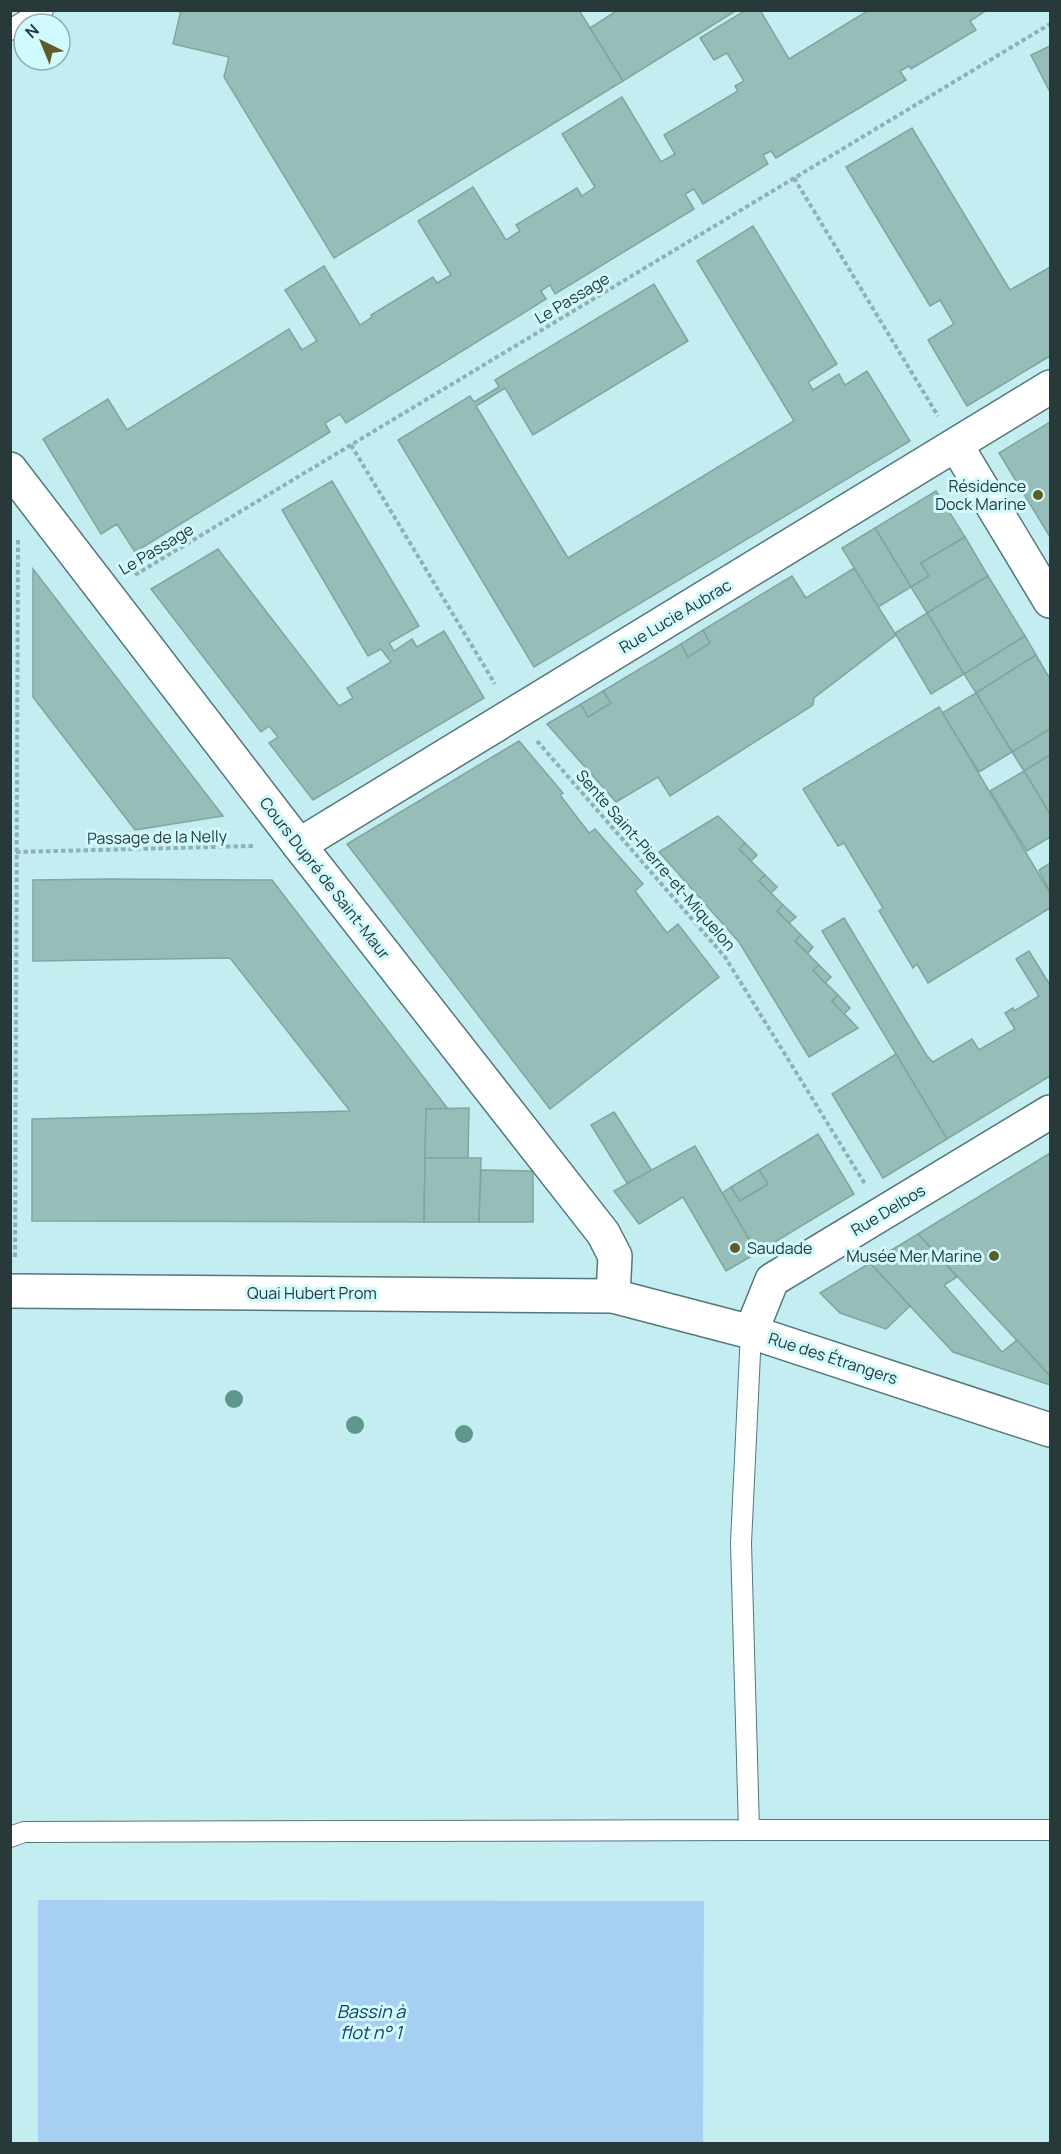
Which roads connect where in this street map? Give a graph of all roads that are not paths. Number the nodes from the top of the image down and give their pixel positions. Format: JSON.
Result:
{"nodes":[{"id":1,"x":43,"y":10,"type":"edge"},
{"id":2,"x":10,"y":30,"type":"edge"},
{"id":3,"x":1050,"y":387,"type":"edge"},
{"id":4,"x":956,"y":445,"type":"junction"},
{"id":5,"x":10,"y":469,"type":"edge"},
{"id":6,"x":1050,"y":601,"type":"edge"},
{"id":7,"x":299,"y":845,"type":"junction"},
{"id":8,"x":1050,"y":1112,"type":"edge"},
{"id":9,"x":13,"y":1291,"type":"edge"},
{"id":10,"x":613,"y":1296,"type":"junction"},
{"id":11,"x":751,"y":1332,"type":"junction"},
{"id":12,"x":1050,"y":1430,"type":"edge"},
{"id":13,"x":749,"y":1830,"type":"junction"},
{"id":14,"x":1050,"y":1830,"type":"edge"},
{"id":15,"x":10,"y":1837,"type":"edge"}],
"edges":[{"from":1,"to":2,"type":"lane"},
{"from":3,"to":4,"type":"street","name":"Rue Lucie Aubrac"},
{"from":4,"to":6,"type":"street"},
{"from":4,"to":7,"type":"street","name":"Rue Lucie Aubrac"},
{"from":5,"to":7,"type":"street","name":"Cours Dupré de Saint-Maur"},
{"from":7,"to":10,"type":"street","name":"Cours Dupré de Saint-Maur"},
{"from":8,"to":11,"type":"street","name":"Rue Delbos"},
{"from":9,"to":10,"type":"street","name":"Quai Hubert Prom"},
{"from":10,"to":11,"type":"street","name":"Rue des Étrangers"},
{"from":11,"to":12,"type":"street","name":"Rue des Étrangers"},
{"from":11,"to":13,"type":"lane"},
{"from":13,"to":14,"type":"lane"},
{"from":13,"to":15,"type":"lane"}]}
